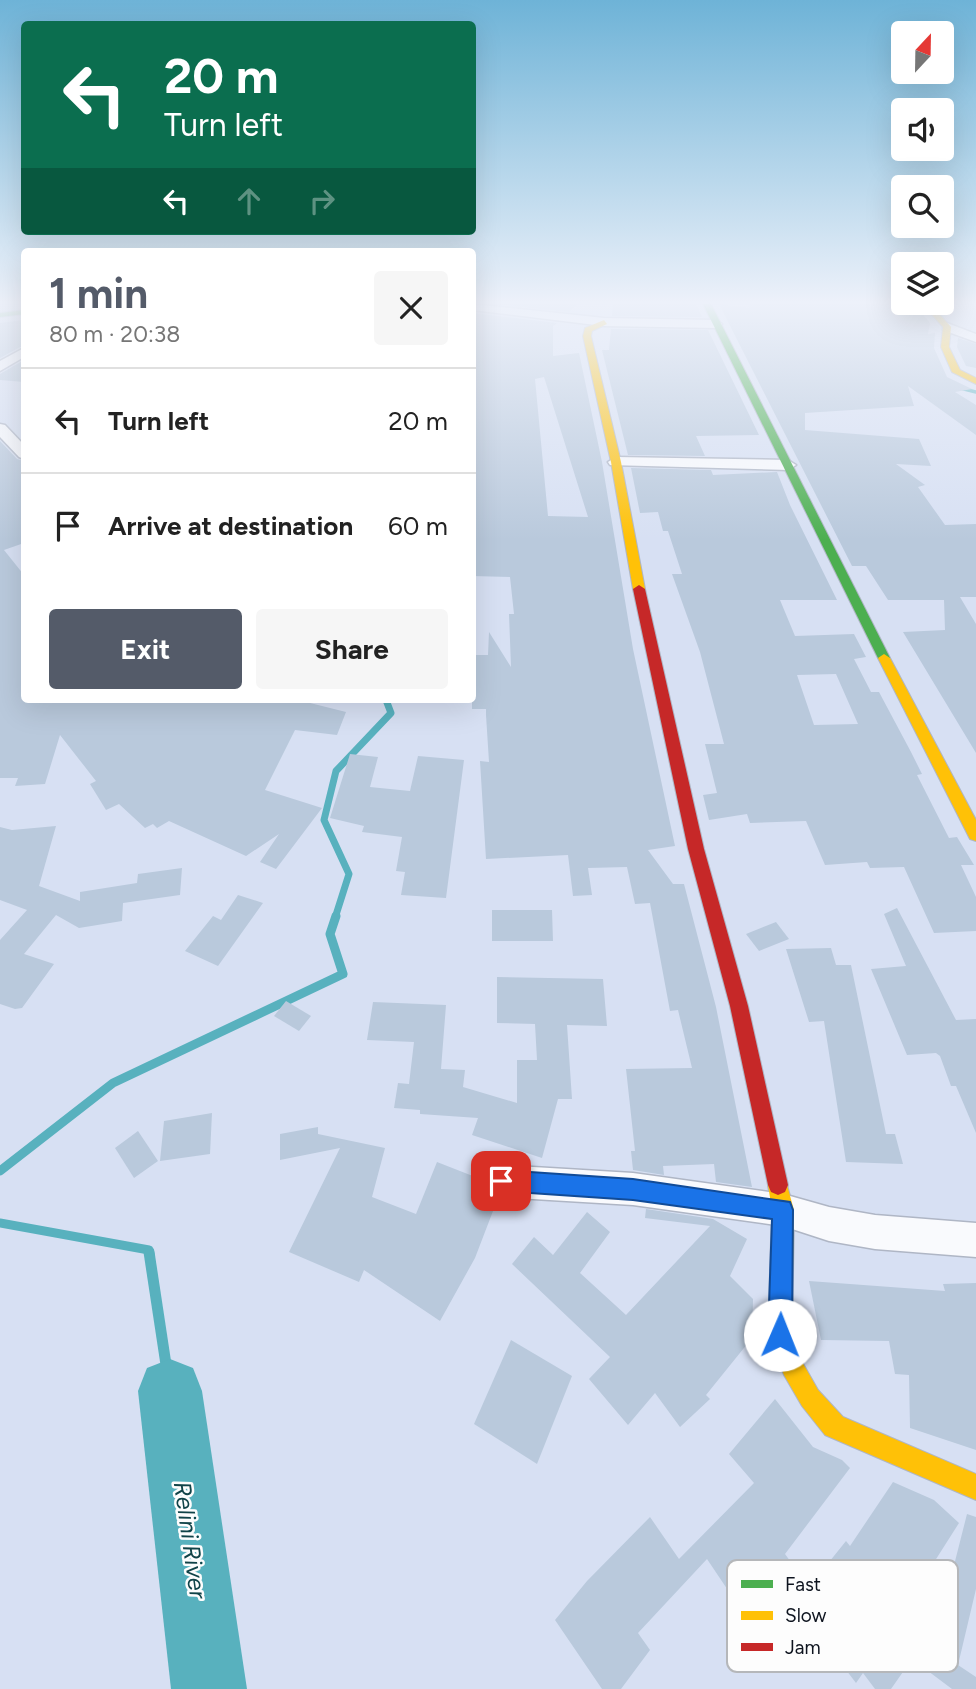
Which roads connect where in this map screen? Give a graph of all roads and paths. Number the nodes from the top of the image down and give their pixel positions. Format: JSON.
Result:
{"nodes":[{"id":1,"x":598,"y":383,"type":"edge"},
{"id":2,"x":746,"y":383,"type":"edge"},
{"id":3,"x":0,"y":428,"type":"edge"},
{"id":4,"x":21,"y":449,"type":"edge"},
{"id":5,"x":616,"y":463,"type":"junction"},
{"id":6,"x":789,"y":465,"type":"junction"},
{"id":7,"x":976,"y":835,"type":"edge"},
{"id":8,"x":501,"y":1181,"type":"dead end"},
{"id":9,"x":783,"y":1210,"type":"junction"},
{"id":10,"x":976,"y":1240,"type":"edge"},
{"id":11,"x":976,"y":1487,"type":"edge"}],
"edges":[{"from":1,"to":5,"type":"street"},
{"from":2,"to":6,"type":"street"},
{"from":3,"to":4,"type":"street"},
{"from":5,"to":6,"type":"street"},
{"from":5,"to":9,"type":"street"},
{"from":6,"to":7,"type":"street"},
{"from":8,"to":9,"type":"street"},
{"from":9,"to":10,"type":"street"},
{"from":9,"to":11,"type":"street"}]}
